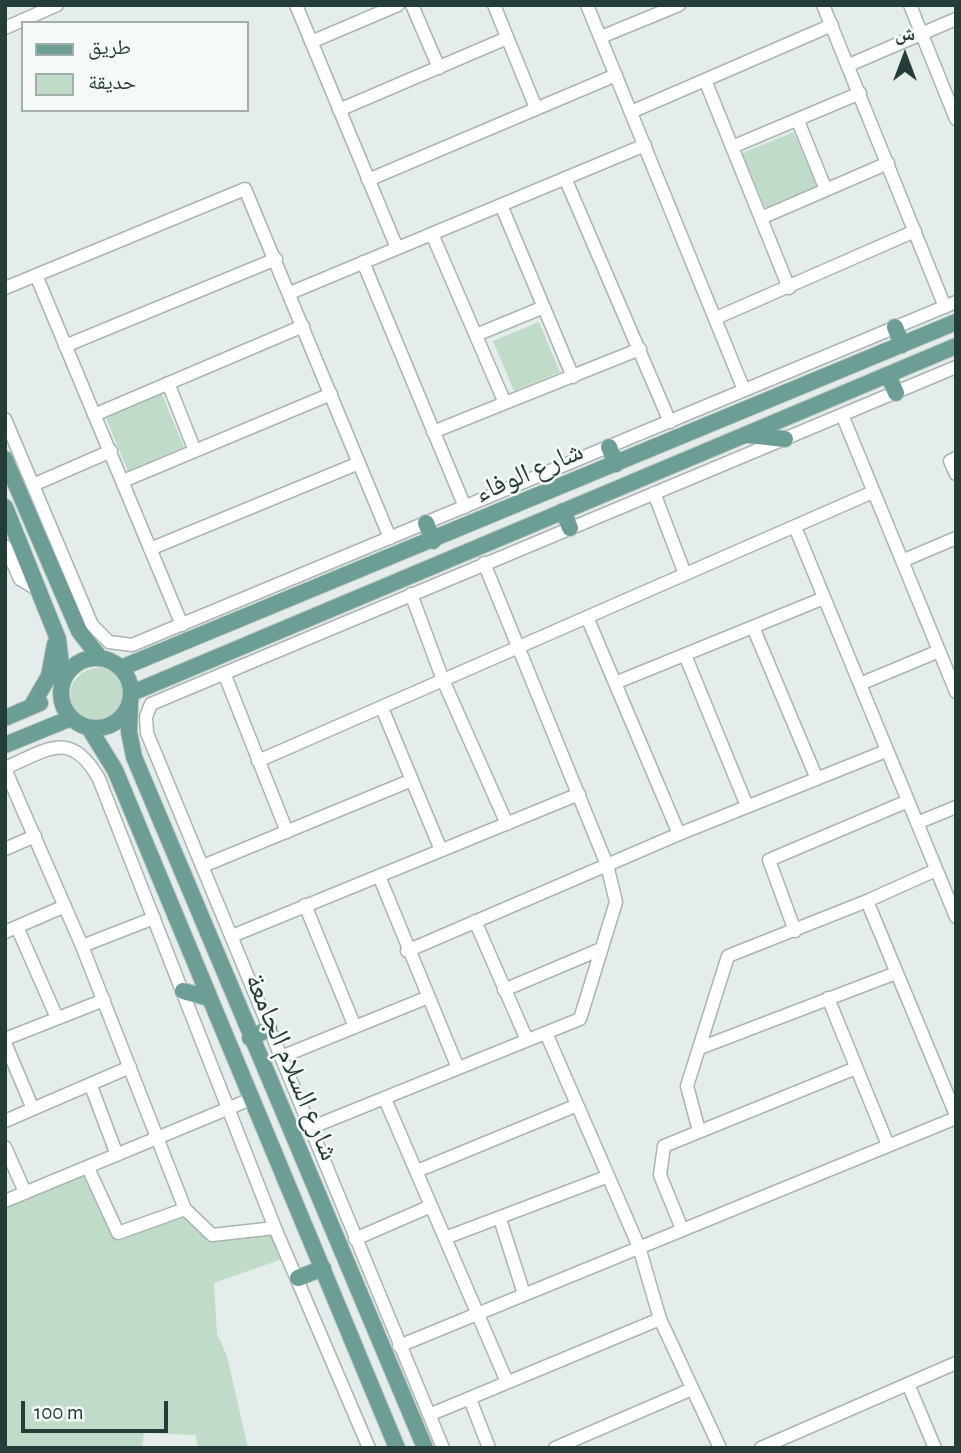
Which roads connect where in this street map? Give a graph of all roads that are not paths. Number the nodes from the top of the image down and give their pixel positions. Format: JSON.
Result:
{"nodes":[{"id":1,"x":57,"y":5,"type":"edge"},
{"id":2,"x":296,"y":5,"type":"edge"},
{"id":3,"x":398,"y":5,"type":"edge"},
{"id":4,"x":412,"y":5,"type":"edge"},
{"id":5,"x":494,"y":5,"type":"edge"},
{"id":6,"x":587,"y":5,"type":"edge"},
{"id":7,"x":823,"y":5,"type":"edge"},
{"id":8,"x":910,"y":5,"type":"edge"},
{"id":9,"x":674,"y":6,"type":"edge"},
{"id":10,"x":956,"y":19,"type":"edge"},
{"id":11,"x":832,"y":25,"type":"junction"},
{"id":12,"x":5,"y":28,"type":"edge"},
{"id":13,"x":921,"y":35,"type":"junction"},
{"id":14,"x":601,"y":37,"type":"junction"},
{"id":15,"x":507,"y":38,"type":"junction"},
{"id":16,"x":311,"y":42,"type":"junction"},
{"id":17,"x":849,"y":65,"type":"junction"},
{"id":18,"x":439,"y":68,"type":"junction"},
{"id":19,"x":616,"y":75,"type":"junction"},
{"id":20,"x":705,"y":80,"type":"junction"},
{"id":21,"x":860,"y":93,"type":"junction"},
{"id":22,"x":536,"y":108,"type":"junction"},
{"id":23,"x":339,"y":110,"type":"junction"},
{"id":24,"x":631,"y":111,"type":"junction"},
{"id":25,"x":956,"y":118,"type":"edge"},
{"id":26,"x":798,"y":121,"type":"junction"},
{"id":27,"x":645,"y":145,"type":"junction"},
{"id":28,"x":732,"y":147,"type":"junction"},
{"id":29,"x":888,"y":163,"type":"junction"},
{"id":30,"x":565,"y":178,"type":"junction"},
{"id":31,"x":368,"y":180,"type":"junction"},
{"id":32,"x":826,"y":190,"type":"junction"},
{"id":33,"x":501,"y":205,"type":"junction"},
{"id":34,"x":761,"y":218,"type":"junction"},
{"id":35,"x":915,"y":231,"type":"junction"},
{"id":36,"x":432,"y":234,"type":"junction"},
{"id":37,"x":397,"y":248,"type":"junction"},
{"id":38,"x":276,"y":259,"type":"junction"},
{"id":39,"x":363,"y":262,"type":"junction"},
{"id":40,"x":36,"y":275,"type":"junction"},
{"id":41,"x":5,"y":288,"type":"edge"},
{"id":42,"x":789,"y":288,"type":"junction"},
{"id":43,"x":290,"y":293,"type":"junction"},
{"id":44,"x":951,"y":305,"type":"edge"},
{"id":45,"x":544,"y":307,"type":"junction"},
{"id":46,"x":716,"y":318,"type":"junction"},
{"id":47,"x":956,"y":322,"type":"edge"},
{"id":48,"x":303,"y":326,"type":"junction"},
{"id":49,"x":895,"y":327,"type":"junction"},
{"id":50,"x":476,"y":335,"type":"junction"},
{"id":51,"x":902,"y":345,"type":"junction"},
{"id":52,"x":65,"y":346,"type":"junction"},
{"id":53,"x":956,"y":346,"type":"edge"},
{"id":54,"x":640,"y":349,"type":"junction"},
{"id":55,"x":956,"y":367,"type":"edge"},
{"id":56,"x":888,"y":375,"type":"junction"},
{"id":57,"x":573,"y":377,"type":"junction"},
{"id":58,"x":168,"y":383,"type":"junction"},
{"id":59,"x":744,"y":390,"type":"junction"},
{"id":60,"x":896,"y":393,"type":"junction"},
{"id":61,"x":331,"y":394,"type":"junction"},
{"id":62,"x":505,"y":403,"type":"junction"},
{"id":63,"x":94,"y":415,"type":"junction"},
{"id":64,"x":843,"y":417,"type":"junction"},
{"id":65,"x":5,"y":419,"type":"edge"},
{"id":66,"x":670,"y":422,"type":"junction"},
{"id":67,"x":433,"y":432,"type":"junction"},
{"id":68,"x":745,"y":434,"type":"junction"},
{"id":69,"x":785,"y":439,"type":"junction"},
{"id":70,"x":609,"y":447,"type":"junction"},
{"id":71,"x":111,"y":451,"type":"junction"},
{"id":72,"x":195,"y":451,"type":"junction"},
{"id":73,"x":956,"y":458,"type":"edge"},
{"id":74,"x":5,"y":459,"type":"edge"},
{"id":75,"x":359,"y":463,"type":"junction"},
{"id":76,"x":617,"y":464,"type":"junction"},
{"id":77,"x":956,"y":474,"type":"edge"},
{"id":78,"x":123,"y":481,"type":"junction"},
{"id":79,"x":33,"y":485,"type":"junction"},
{"id":80,"x":873,"y":492,"type":"junction"},
{"id":81,"x":654,"y":493,"type":"junction"},
{"id":82,"x":5,"y":507,"type":"edge"},
{"id":83,"x":465,"y":507,"type":"junction"},
{"id":84,"x":563,"y":511,"type":"junction"},
{"id":85,"x":426,"y":523,"type":"junction"},
{"id":86,"x":796,"y":527,"type":"junction"},
{"id":87,"x":570,"y":528,"type":"junction"},
{"id":88,"x":390,"y":538,"type":"junction"},
{"id":89,"x":956,"y":538,"type":"edge"},
{"id":90,"x":433,"y":541,"type":"junction"},
{"id":91,"x":5,"y":546,"type":"edge"},
{"id":92,"x":150,"y":549,"type":"junction"},
{"id":93,"x":902,"y":561,"type":"junction"},
{"id":94,"x":484,"y":564,"type":"junction"},
{"id":95,"x":685,"y":575,"type":"junction"},
{"id":96,"x":346,"y":577,"type":"junction"},
{"id":97,"x":40,"y":591,"type":"junction"},
{"id":98,"x":411,"y":594,"type":"junction"},
{"id":99,"x":824,"y":598,"type":"junction"},
{"id":100,"x":587,"y":617,"type":"junction"},
{"id":101,"x":307,"y":618,"type":"junction"},
{"id":102,"x":75,"y":623,"type":"junction"},
{"id":103,"x":182,"y":625,"type":"junction"},
{"id":104,"x":753,"y":627,"type":"junction"},
{"id":105,"x":54,"y":628,"type":"junction"},
{"id":106,"x":250,"y":643,"type":"junction"},
{"id":107,"x":516,"y":647,"type":"junction"},
{"id":108,"x":939,"y":652,"type":"junction"},
{"id":109,"x":157,"y":655,"type":"junction"},
{"id":110,"x":685,"y":655,"type":"junction"},
{"id":111,"x":100,"y":658,"type":"junction"},
{"id":112,"x":257,"y":659,"type":"junction"},
{"id":113,"x":121,"y":668,"type":"junction"},
{"id":114,"x":224,"y":673,"type":"junction"},
{"id":115,"x":443,"y":680,"type":"junction"},
{"id":116,"x":615,"y":683,"type":"junction"},
{"id":117,"x":860,"y":684,"type":"junction"},
{"id":118,"x":62,"y":686,"type":"junction"},
{"id":119,"x":956,"y":692,"type":"edge"},
{"id":120,"x":131,"y":698,"type":"junction"},
{"id":121,"x":32,"y":707,"type":"junction"},
{"id":122,"x":382,"y":708,"type":"junction"},
{"id":123,"x":5,"y":718,"type":"edge"},
{"id":124,"x":71,"y":718,"type":"junction"},
{"id":125,"x":89,"y":728,"type":"junction"},
{"id":126,"x":5,"y":745,"type":"edge"},
{"id":127,"x":886,"y":751,"type":"junction"},
{"id":128,"x":258,"y":761,"type":"junction"},
{"id":129,"x":5,"y":768,"type":"edge"},
{"id":130,"x":817,"y":779,"type":"junction"},
{"id":131,"x":412,"y":780,"type":"junction"},
{"id":132,"x":579,"y":794,"type":"junction"},
{"id":133,"x":908,"y":801,"type":"junction"},
{"id":134,"x":747,"y":806,"type":"junction"},
{"id":135,"x":956,"y":807,"type":"edge"},
{"id":136,"x":917,"y":823,"type":"junction"},
{"id":137,"x":507,"y":824,"type":"junction"},
{"id":138,"x":287,"y":832,"type":"junction"},
{"id":139,"x":679,"y":834,"type":"junction"},
{"id":140,"x":35,"y":836,"type":"junction"},
{"id":141,"x":5,"y":849,"type":"edge"},
{"id":142,"x":441,"y":850,"type":"junction"},
{"id":143,"x":173,"y":856,"type":"junction"},
{"id":144,"x":153,"y":864,"type":"junction"},
{"id":145,"x":607,"y":865,"type":"junction"},
{"id":146,"x":203,"y":866,"type":"junction"},
{"id":147,"x":936,"y":870,"type":"junction"},
{"id":148,"x":379,"y":876,"type":"junction"},
{"id":149,"x":867,"y":901,"type":"junction"},
{"id":150,"x":305,"y":905,"type":"junction"},
{"id":151,"x":65,"y":906,"type":"junction"},
{"id":152,"x":956,"y":917,"type":"edge"},
{"id":153,"x":154,"y":918,"type":"junction"},
{"id":154,"x":475,"y":921,"type":"junction"},
{"id":155,"x":11,"y":929,"type":"edge"},
{"id":156,"x":795,"y":931,"type":"junction"},
{"id":157,"x":232,"y":936,"type":"junction"},
{"id":158,"x":82,"y":946,"type":"junction"},
{"id":159,"x":601,"y":949,"type":"junction"},
{"id":160,"x":407,"y":951,"type":"junction"},
{"id":161,"x":896,"y":973,"type":"junction"},
{"id":162,"x":504,"y":990,"type":"junction"},
{"id":163,"x":183,"y":991,"type":"junction"},
{"id":164,"x":209,"y":998,"type":"junction"},
{"id":165,"x":426,"y":998,"type":"junction"},
{"id":166,"x":828,"y":998,"type":"junction"},
{"id":167,"x":104,"y":1000,"type":"junction"},
{"id":168,"x":57,"y":1018,"type":"junction"},
{"id":169,"x":355,"y":1027,"type":"junction"},
{"id":170,"x":268,"y":1029,"type":"junction"},
{"id":171,"x":546,"y":1033,"type":"junction"},
{"id":172,"x":250,"y":1038,"type":"junction"},
{"id":173,"x":527,"y":1040,"type":"junction"},
{"id":174,"x":5,"y":1041,"type":"edge"},
{"id":175,"x":700,"y":1048,"type":"junction"},
{"id":176,"x":281,"y":1057,"type":"junction"},
{"id":177,"x":130,"y":1067,"type":"junction"},
{"id":178,"x":458,"y":1068,"type":"junction"},
{"id":179,"x":856,"y":1068,"type":"junction"},
{"id":180,"x":92,"y":1086,"type":"junction"},
{"id":181,"x":385,"y":1098,"type":"junction"},
{"id":182,"x":251,"y":1099,"type":"junction"},
{"id":183,"x":575,"y":1106,"type":"junction"},
{"id":184,"x":229,"y":1109,"type":"junction"},
{"id":185,"x":33,"y":1110,"type":"junction"},
{"id":186,"x":956,"y":1116,"type":"edge"},
{"id":187,"x":5,"y":1121,"type":"edge"},
{"id":188,"x":310,"y":1128,"type":"junction"},
{"id":189,"x":699,"y":1131,"type":"junction"},
{"id":190,"x":158,"y":1136,"type":"junction"},
{"id":191,"x":888,"y":1145,"type":"junction"},
{"id":192,"x":5,"y":1147,"type":"edge"},
{"id":193,"x":117,"y":1155,"type":"junction"},
{"id":194,"x":88,"y":1168,"type":"junction"},
{"id":195,"x":417,"y":1171,"type":"junction"},
{"id":196,"x":606,"y":1177,"type":"junction"},
{"id":197,"x":25,"y":1192,"type":"junction"},
{"id":198,"x":5,"y":1201,"type":"edge"},
{"id":199,"x":431,"y":1206,"type":"junction"},
{"id":200,"x":185,"y":1209,"type":"junction"},
{"id":201,"x":500,"y":1219,"type":"junction"},
{"id":202,"x":275,"y":1228,"type":"junction"},
{"id":203,"x":682,"y":1229,"type":"junction"},
{"id":204,"x":445,"y":1238,"type":"junction"},
{"id":205,"x":355,"y":1239,"type":"junction"},
{"id":206,"x":639,"y":1247,"type":"junction"},
{"id":207,"x":323,"y":1268,"type":"junction"},
{"id":208,"x":298,"y":1278,"type":"junction"},
{"id":209,"x":367,"y":1287,"type":"junction"},
{"id":210,"x":524,"y":1294,"type":"junction"},
{"id":211,"x":477,"y":1314,"type":"junction"},
{"id":212,"x":660,"y":1319,"type":"junction"},
{"id":213,"x":399,"y":1346,"type":"junction"},
{"id":214,"x":956,"y":1363,"type":"edge"},
{"id":215,"x":507,"y":1382,"type":"junction"},
{"id":216,"x":908,"y":1384,"type":"junction"},
{"id":217,"x":692,"y":1389,"type":"junction"},
{"id":218,"x":470,"y":1399,"type":"junction"},
{"id":219,"x":429,"y":1415,"type":"junction"},
{"id":220,"x":768,"y":1446,"type":"edge"},
{"id":221,"x":369,"y":1448,"type":"edge"},
{"id":222,"x":397,"y":1448,"type":"edge"},
{"id":223,"x":425,"y":1448,"type":"edge"},
{"id":224,"x":443,"y":1448,"type":"edge"},
{"id":225,"x":489,"y":1448,"type":"edge"},
{"id":226,"x":555,"y":1448,"type":"edge"},
{"id":227,"x":720,"y":1448,"type":"edge"},
{"id":228,"x":935,"y":1448,"type":"edge"}],
"edges":[{"from":1,"to":12,"type":"street"},
{"from":2,"to":16,"type":"street"},
{"from":3,"to":16,"type":"street"},
{"from":4,"to":18,"type":"street"},
{"from":5,"to":15,"type":"street"},
{"from":6,"to":14,"type":"street"},
{"from":7,"to":11,"type":"street"},
{"from":8,"to":13,"type":"street"},
{"from":9,"to":14,"type":"street"},
{"from":10,"to":13,"type":"street"},
{"from":11,"to":17,"type":"street"},
{"from":11,"to":20,"type":"street"},
{"from":13,"to":17,"type":"street"},
{"from":13,"to":25,"type":"street"},
{"from":14,"to":19,"type":"street"},
{"from":15,"to":18,"type":"street"},
{"from":15,"to":22,"type":"street"},
{"from":16,"to":23,"type":"street"},
{"from":17,"to":21,"type":"street"},
{"from":18,"to":23,"type":"street"},
{"from":19,"to":22,"type":"street"},
{"from":19,"to":24,"type":"street"},
{"from":20,"to":24,"type":"street"},
{"from":20,"to":28,"type":"street"},
{"from":21,"to":26,"type":"street"},
{"from":21,"to":29,"type":"street"},
{"from":22,"to":31,"type":"street"},
{"from":23,"to":31,"type":"street"},
{"from":24,"to":27,"type":"street"},
{"from":26,"to":28,"type":"street"},
{"from":26,"to":32,"type":"street"},
{"from":27,"to":30,"type":"street"},
{"from":27,"to":46,"type":"street"},
{"from":28,"to":34,"type":"street"},
{"from":29,"to":32,"type":"street"},
{"from":29,"to":35,"type":"street"},
{"from":30,"to":33,"type":"street"},
{"from":30,"to":54,"type":"street"},
{"from":31,"to":37,"type":"street"},
{"from":32,"to":34,"type":"street"},
{"from":33,"to":36,"type":"street"},
{"from":33,"to":45,"type":"street"},
{"from":34,"to":42,"type":"street"},
{"from":35,"to":42,"type":"street"},
{"from":35,"to":44,"type":"street"},
{"from":36,"to":37,"type":"street"},
{"from":36,"to":50,"type":"street"},
{"from":37,"to":39,"type":"street"},
{"from":38,"to":40,"type":"street"},
{"from":38,"to":43,"type":"street"},
{"from":38,"to":52,"type":"street"},
{"from":39,"to":43,"type":"street"},
{"from":39,"to":67,"type":"street"},
{"from":40,"to":41,"type":"street"},
{"from":40,"to":52,"type":"street"},
{"from":42,"to":46,"type":"street"},
{"from":43,"to":48,"type":"street"},
{"from":44,"to":49,"type":"street"},
{"from":45,"to":50,"type":"street"},
{"from":45,"to":57,"type":"street"},
{"from":46,"to":59,"type":"street"},
{"from":47,"to":51,"type":"main road","name":"شارع الوفاء"},
{"from":48,"to":58,"type":"street"},
{"from":48,"to":61,"type":"street"},
{"from":49,"to":51,"type":"main road"},
{"from":49,"to":59,"type":"street"},
{"from":50,"to":62,"type":"street"},
{"from":51,"to":76,"type":"main road","name":"شارع الوفاء"},
{"from":52,"to":63,"type":"street"},
{"from":53,"to":56,"type":"main road","name":"شارع الوفاء"},
{"from":54,"to":57,"type":"street"},
{"from":54,"to":66,"type":"street"},
{"from":55,"to":60,"type":"street"},
{"from":56,"to":60,"type":"main road"},
{"from":56,"to":68,"type":"main road","name":"شارع الوفاء"},
{"from":57,"to":62,"type":"street"},
{"from":58,"to":63,"type":"street"},
{"from":58,"to":72,"type":"street"},
{"from":59,"to":66,"type":"street"},
{"from":60,"to":64,"type":"street"},
{"from":61,"to":72,"type":"street"},
{"from":61,"to":75,"type":"street"},
{"from":62,"to":67,"type":"street"},
{"from":63,"to":71,"type":"street"},
{"from":64,"to":69,"type":"street"},
{"from":64,"to":80,"type":"street"},
{"from":65,"to":79,"type":"street"},
{"from":66,"to":70,"type":"street"},
{"from":67,"to":83,"type":"street"},
{"from":68,"to":69,"type":"main road"},
{"from":68,"to":84,"type":"main road","name":"شارع الوفاء"},
{"from":69,"to":81,"type":"street"},
{"from":70,"to":76,"type":"main road"},
{"from":70,"to":83,"type":"street"},
{"from":71,"to":78,"type":"street"},
{"from":71,"to":79,"type":"street"},
{"from":72,"to":78,"type":"street"},
{"from":73,"to":77,"type":"street"},
{"from":74,"to":102,"type":"main road"},
{"from":75,"to":88,"type":"street"},
{"from":75,"to":92,"type":"street"},
{"from":76,"to":90,"type":"main road","name":"شارع الوفاء"},
{"from":78,"to":92,"type":"street"},
{"from":79,"to":103,"type":"street"},
{"from":80,"to":86,"type":"street"},
{"from":80,"to":93,"type":"street"},
{"from":81,"to":87,"type":"street"},
{"from":81,"to":95,"type":"street"},
{"from":82,"to":97,"type":"main road"},
{"from":83,"to":85,"type":"street"},
{"from":84,"to":87,"type":"main road"},
{"from":84,"to":101,"type":"main road","name":"شارع الوفاء"},
{"from":85,"to":88,"type":"street"},
{"from":85,"to":90,"type":"main road"},
{"from":86,"to":95,"type":"street"},
{"from":86,"to":99,"type":"street"},
{"from":87,"to":94,"type":"street"},
{"from":88,"to":103,"type":"street"},
{"from":89,"to":93,"type":"street"},
{"from":90,"to":96,"type":"main road","name":"شارع الوفاء"},
{"from":91,"to":97,"type":"street"},
{"from":92,"to":103,"type":"street"},
{"from":93,"to":108,"type":"street"},
{"from":94,"to":98,"type":"street"},
{"from":94,"to":107,"type":"street"},
{"from":95,"to":100,"type":"street"},
{"from":96,"to":101,"type":"main road"},
{"from":96,"to":109,"type":"main road","name":"شارع الوفاء"},
{"from":97,"to":105,"type":"main road"},
{"from":98,"to":112,"type":"street"},
{"from":98,"to":115,"type":"street"},
{"from":99,"to":104,"type":"street"},
{"from":99,"to":117,"type":"street"},
{"from":100,"to":107,"type":"street"},
{"from":100,"to":116,"type":"street"},
{"from":101,"to":106,"type":"main road","name":"شارع الوفاء"},
{"from":102,"to":109,"type":"main road"},
{"from":102,"to":111,"type":"main road"},
{"from":104,"to":110,"type":"street"},
{"from":104,"to":130,"type":"street"},
{"from":105,"to":118,"type":"main road"},
{"from":105,"to":121,"type":"main road"},
{"from":106,"to":112,"type":"main road"},
{"from":106,"to":120,"type":"main road","name":"شارع الوفاء"},
{"from":107,"to":115,"type":"street"},
{"from":107,"to":132,"type":"street"},
{"from":108,"to":117,"type":"street"},
{"from":108,"to":119,"type":"street"},
{"from":109,"to":113,"type":"main road","name":"شارع الوفاء"},
{"from":110,"to":116,"type":"street"},
{"from":110,"to":134,"type":"street"},
{"from":111,"to":113,"type":"main road"},
{"from":111,"to":118,"type":"main road"},
{"from":112,"to":114,"type":"street"},
{"from":113,"to":120,"type":"main road"},
{"from":114,"to":128,"type":"street"},
{"from":114,"to":146,"type":"street"},
{"from":115,"to":122,"type":"street"},
{"from":115,"to":137,"type":"street"},
{"from":116,"to":139,"type":"street"},
{"from":117,"to":127,"type":"street"},
{"from":118,"to":121,"type":"main road"},
{"from":118,"to":124,"type":"main road"},
{"from":120,"to":125,"type":"main road"},
{"from":120,"to":143,"type":"main road","name":"شارع السلام الجامعة"},
{"from":121,"to":123,"type":"main road"},
{"from":122,"to":128,"type":"street"},
{"from":122,"to":131,"type":"street"},
{"from":124,"to":125,"type":"main road"},
{"from":124,"to":126,"type":"main road"},
{"from":125,"to":144,"type":"main road","name":"شارع السلام الجامعة"},
{"from":127,"to":130,"type":"street"},
{"from":127,"to":133,"type":"street"},
{"from":128,"to":138,"type":"street"},
{"from":129,"to":140,"type":"street"},
{"from":129,"to":153,"type":"street"},
{"from":130,"to":134,"type":"street"},
{"from":131,"to":138,"type":"street"},
{"from":131,"to":142,"type":"street"},
{"from":132,"to":137,"type":"street"},
{"from":132,"to":145,"type":"street"},
{"from":133,"to":136,"type":"street"},
{"from":133,"to":156,"type":"street"},
{"from":134,"to":139,"type":"street"},
{"from":135,"to":136,"type":"street"},
{"from":136,"to":147,"type":"street"},
{"from":137,"to":142,"type":"street"},
{"from":138,"to":146,"type":"street"},
{"from":139,"to":145,"type":"street"},
{"from":140,"to":141,"type":"street"},
{"from":140,"to":151,"type":"street"},
{"from":142,"to":148,"type":"street"},
{"from":143,"to":144,"type":"main road"},
{"from":143,"to":172,"type":"main road","name":"شارع السلام الجامعة"},
{"from":144,"to":164,"type":"main road","name":"شارع السلام الجامعة"},
{"from":145,"to":154,"type":"street"},
{"from":145,"to":159,"type":"street"},
{"from":146,"to":157,"type":"street"},
{"from":147,"to":149,"type":"street"},
{"from":147,"to":152,"type":"street"},
{"from":148,"to":150,"type":"street"},
{"from":148,"to":160,"type":"street"},
{"from":149,"to":156,"type":"street"},
{"from":149,"to":161,"type":"street"},
{"from":150,"to":157,"type":"street"},
{"from":150,"to":169,"type":"street"},
{"from":151,"to":155,"type":"street"},
{"from":151,"to":158,"type":"street"},
{"from":153,"to":158,"type":"street"},
{"from":153,"to":163,"type":"street"},
{"from":154,"to":160,"type":"street"},
{"from":154,"to":162,"type":"street"},
{"from":155,"to":168,"type":"street"},
{"from":156,"to":175,"type":"street"},
{"from":157,"to":170,"type":"street"},
{"from":158,"to":167,"type":"street"},
{"from":159,"to":162,"type":"street"},
{"from":159,"to":171,"type":"street"},
{"from":160,"to":165,"type":"street"},
{"from":161,"to":166,"type":"street"},
{"from":161,"to":186,"type":"street"},
{"from":162,"to":173,"type":"street"},
{"from":163,"to":164,"type":"main road"},
{"from":163,"to":184,"type":"street"},
{"from":164,"to":182,"type":"main road","name":"شارع السلام الجامعة"},
{"from":165,"to":169,"type":"street"},
{"from":165,"to":178,"type":"street"},
{"from":166,"to":175,"type":"street"},
{"from":166,"to":179,"type":"street"},
{"from":167,"to":168,"type":"street"},
{"from":167,"to":177,"type":"street"},
{"from":168,"to":174,"type":"street"},
{"from":169,"to":176,"type":"street"},
{"from":170,"to":172,"type":"main road"},
{"from":170,"to":176,"type":"street"},
{"from":171,"to":173,"type":"street"},
{"from":171,"to":183,"type":"street"},
{"from":172,"to":209,"type":"main road","name":"شارع السلام الجامعة"},
{"from":173,"to":178,"type":"street"},
{"from":174,"to":185,"type":"street"},
{"from":175,"to":189,"type":"street"},
{"from":176,"to":188,"type":"street"},
{"from":177,"to":180,"type":"street"},
{"from":177,"to":190,"type":"street"},
{"from":178,"to":181,"type":"street"},
{"from":179,"to":189,"type":"street"},
{"from":179,"to":191,"type":"street"},
{"from":180,"to":185,"type":"street"},
{"from":180,"to":193,"type":"street"},
{"from":181,"to":188,"type":"street"},
{"from":181,"to":195,"type":"street"},
{"from":182,"to":184,"type":"street"},
{"from":182,"to":207,"type":"main road","name":"شارع السلام الجامعة"},
{"from":183,"to":195,"type":"street"},
{"from":183,"to":196,"type":"street"},
{"from":184,"to":190,"type":"street"},
{"from":184,"to":202,"type":"street"},
{"from":185,"to":187,"type":"street"},
{"from":186,"to":191,"type":"street"},
{"from":188,"to":205,"type":"street"},
{"from":189,"to":203,"type":"street"},
{"from":190,"to":193,"type":"street"},
{"from":190,"to":200,"type":"street"},
{"from":191,"to":203,"type":"street"},
{"from":192,"to":197,"type":"street"},
{"from":193,"to":194,"type":"street"},
{"from":194,"to":197,"type":"street"},
{"from":194,"to":200,"type":"street"},
{"from":195,"to":199,"type":"street"},
{"from":196,"to":201,"type":"street"},
{"from":196,"to":206,"type":"street"},
{"from":197,"to":198,"type":"street"},
{"from":199,"to":204,"type":"street"},
{"from":199,"to":205,"type":"street"},
{"from":200,"to":202,"type":"street"},
{"from":201,"to":204,"type":"street"},
{"from":201,"to":210,"type":"street"},
{"from":202,"to":208,"type":"street"},
{"from":203,"to":206,"type":"street"},
{"from":204,"to":211,"type":"street"},
{"from":205,"to":209,"type":"street"},
{"from":206,"to":210,"type":"street"},
{"from":206,"to":212,"type":"street"},
{"from":207,"to":208,"type":"main road"},
{"from":207,"to":222,"type":"main road","name":"شارع السلام الجامعة"},
{"from":208,"to":221,"type":"street"},
{"from":209,"to":213,"type":"street"},
{"from":209,"to":223,"type":"main road","name":"شارع السلام الجامعة"},
{"from":210,"to":211,"type":"street"},
{"from":211,"to":213,"type":"street"},
{"from":211,"to":215,"type":"street"},
{"from":212,"to":215,"type":"street"},
{"from":212,"to":217,"type":"street"},
{"from":213,"to":219,"type":"street"},
{"from":214,"to":216,"type":"street"},
{"from":215,"to":218,"type":"street"},
{"from":216,"to":220,"type":"street"},
{"from":216,"to":228,"type":"street"},
{"from":217,"to":226,"type":"street"},
{"from":217,"to":227,"type":"street"},
{"from":218,"to":219,"type":"street"},
{"from":218,"to":225,"type":"street"},
{"from":219,"to":224,"type":"street"}]}
